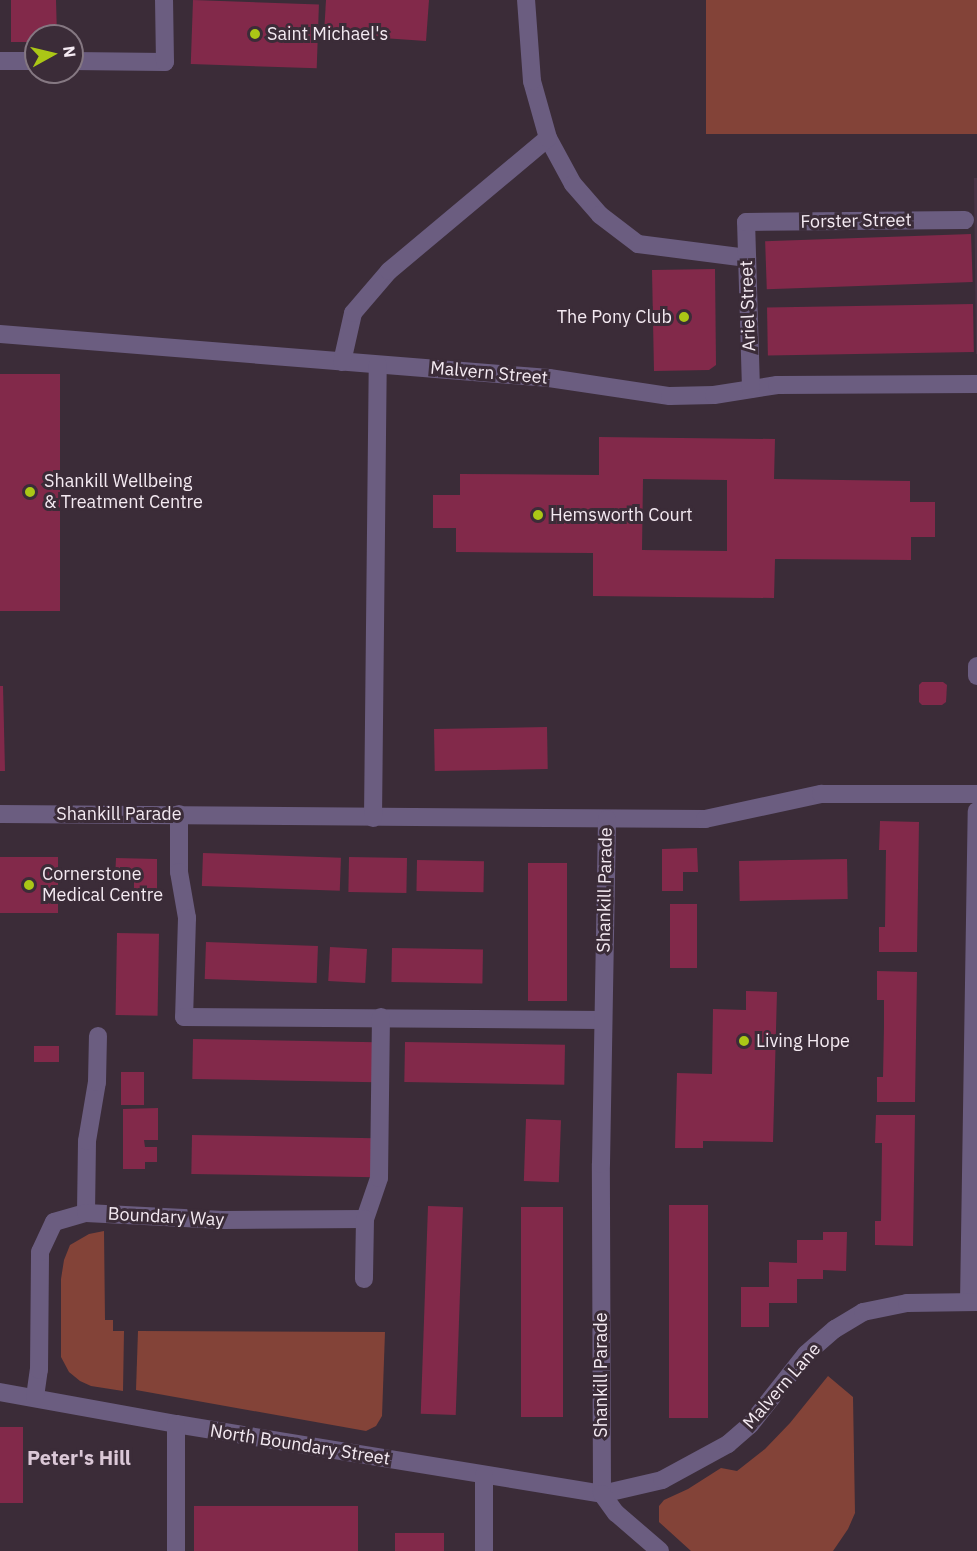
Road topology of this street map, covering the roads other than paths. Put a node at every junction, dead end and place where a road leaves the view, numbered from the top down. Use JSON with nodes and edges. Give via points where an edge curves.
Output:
{"nodes":[{"id":1,"x":164,"y":0,"type":"edge"},
{"id":2,"x":526,"y":0,"type":"edge"},
{"id":3,"x":0,"y":61,"type":"edge"},
{"id":4,"x":24,"y":61,"type":"edge"},
{"id":5,"x":84,"y":61,"type":"edge"},
{"id":6,"x":548,"y":138,"type":"junction"},
{"id":7,"x":965,"y":220,"type":"dead end"},
{"id":8,"x":746,"y":222,"type":"joint"},
{"id":9,"x":747,"y":258,"type":"junction"},
{"id":10,"x":0,"y":334,"type":"edge"},
{"id":11,"x":342,"y":362,"type":"junction"},
{"id":12,"x":378,"y":365,"type":"junction"},
{"id":13,"x":977,"y":384,"type":"edge"},
{"id":14,"x":751,"y":389,"type":"junction"},
{"id":15,"x":977,"y":666,"type":"edge"},
{"id":16,"x":977,"y":676,"type":"edge"},
{"id":17,"x":977,"y":794,"type":"edge"},
{"id":18,"x":977,"y":811,"type":"edge"},
{"id":19,"x":0,"y":814,"type":"edge"},
{"id":20,"x":179,"y":814,"type":"junction"},
{"id":21,"x":373,"y":818,"type":"junction"},
{"id":22,"x":607,"y":819,"type":"junction"},
{"id":23,"x":976,"y":938,"type":"edge"},
{"id":24,"x":381,"y":1017,"type":"junction"},
{"id":25,"x":603,"y":1020,"type":"junction"},
{"id":26,"x":98,"y":1036,"type":"dead end"},
{"id":27,"x":86,"y":1213,"type":"junction"},
{"id":28,"x":365,"y":1219,"type":"junction"},
{"id":29,"x":364,"y":1280,"type":"dead end"},
{"id":30,"x":973,"y":1302,"type":"edge"},
{"id":31,"x":0,"y":1392,"type":"edge"},
{"id":32,"x":35,"y":1398,"type":"junction"},
{"id":33,"x":176,"y":1424,"type":"junction"},
{"id":34,"x":484,"y":1475,"type":"junction"},
{"id":35,"x":602,"y":1494,"type":"junction"},
{"id":36,"x":176,"y":1551,"type":"edge"},
{"id":37,"x":484,"y":1551,"type":"edge"},
{"id":38,"x":660,"y":1551,"type":"edge"}],
"edges":[{"from":1,"to":5,"type":"street","via":[[165,62]]},
{"from":2,"to":6,"type":"street","via":[[524,80]]},
{"from":3,"to":4,"type":"street"},
{"from":6,"to":9,"type":"street","via":[[573,184],[600,215],[638,244]]},
{"from":6,"to":11,"type":"street","via":[[442,231],[389,271],[353,313]]},
{"from":7,"to":8,"type":"street","name":"Forster Street"},
{"from":8,"to":9,"type":"street","name":"Ariel Street"},
{"from":9,"to":14,"type":"street","name":"Ariel Street"},
{"from":10,"to":11,"type":"street","name":"Malvern Street"},
{"from":11,"to":12,"type":"street","name":"Malvern Street"},
{"from":12,"to":14,"type":"street","name":"Malvern Street","via":[[549,378],[670,396]]},
{"from":12,"to":21,"type":"street"},
{"from":13,"to":14,"type":"street","name":"Malvern Street","via":[[777,385]]},
{"from":15,"to":16,"type":"street"},
{"from":17,"to":22,"type":"street","via":[[820,794],[705,819]]},
{"from":18,"to":23,"type":"street"},
{"from":19,"to":20,"type":"street","name":"Shankill Parade"},
{"from":20,"to":21,"type":"street","name":"Shankill Parade"},
{"from":20,"to":24,"type":"street","via":[[179,872],[187,918],[184,1017]]},
{"from":21,"to":22,"type":"street","name":"Shankill Parade"},
{"from":22,"to":25,"type":"street","name":"Shankill Parade"},
{"from":23,"to":30,"type":"street"},
{"from":24,"to":25,"type":"street"},
{"from":24,"to":28,"type":"street","via":[[379,1178]]},
{"from":25,"to":35,"type":"street","name":"Shankill Parade"},
{"from":26,"to":27,"type":"street","name":"Boundary Way","via":[[97,1082],[87,1141]]},
{"from":27,"to":28,"type":"street","name":"Boundary Way","via":[[223,1220]]},
{"from":27,"to":32,"type":"street","via":[[54,1222],[40,1252],[39,1370]]},
{"from":28,"to":29,"type":"street"},
{"from":30,"to":35,"type":"street","name":"Malvern Lane","via":[[907,1303],[863,1312],[806,1354],[750,1425],[728,1444],[662,1480]]},
{"from":31,"to":32,"type":"street","name":"North Boundary Street"},
{"from":32,"to":33,"type":"street","name":"North Boundary Street"},
{"from":33,"to":34,"type":"street","name":"North Boundary Street"},
{"from":33,"to":36,"type":"street"},
{"from":34,"to":35,"type":"street","name":"North Boundary Street"},
{"from":34,"to":37,"type":"street"},
{"from":35,"to":38,"type":"street","via":[[616,1513]]}]}
